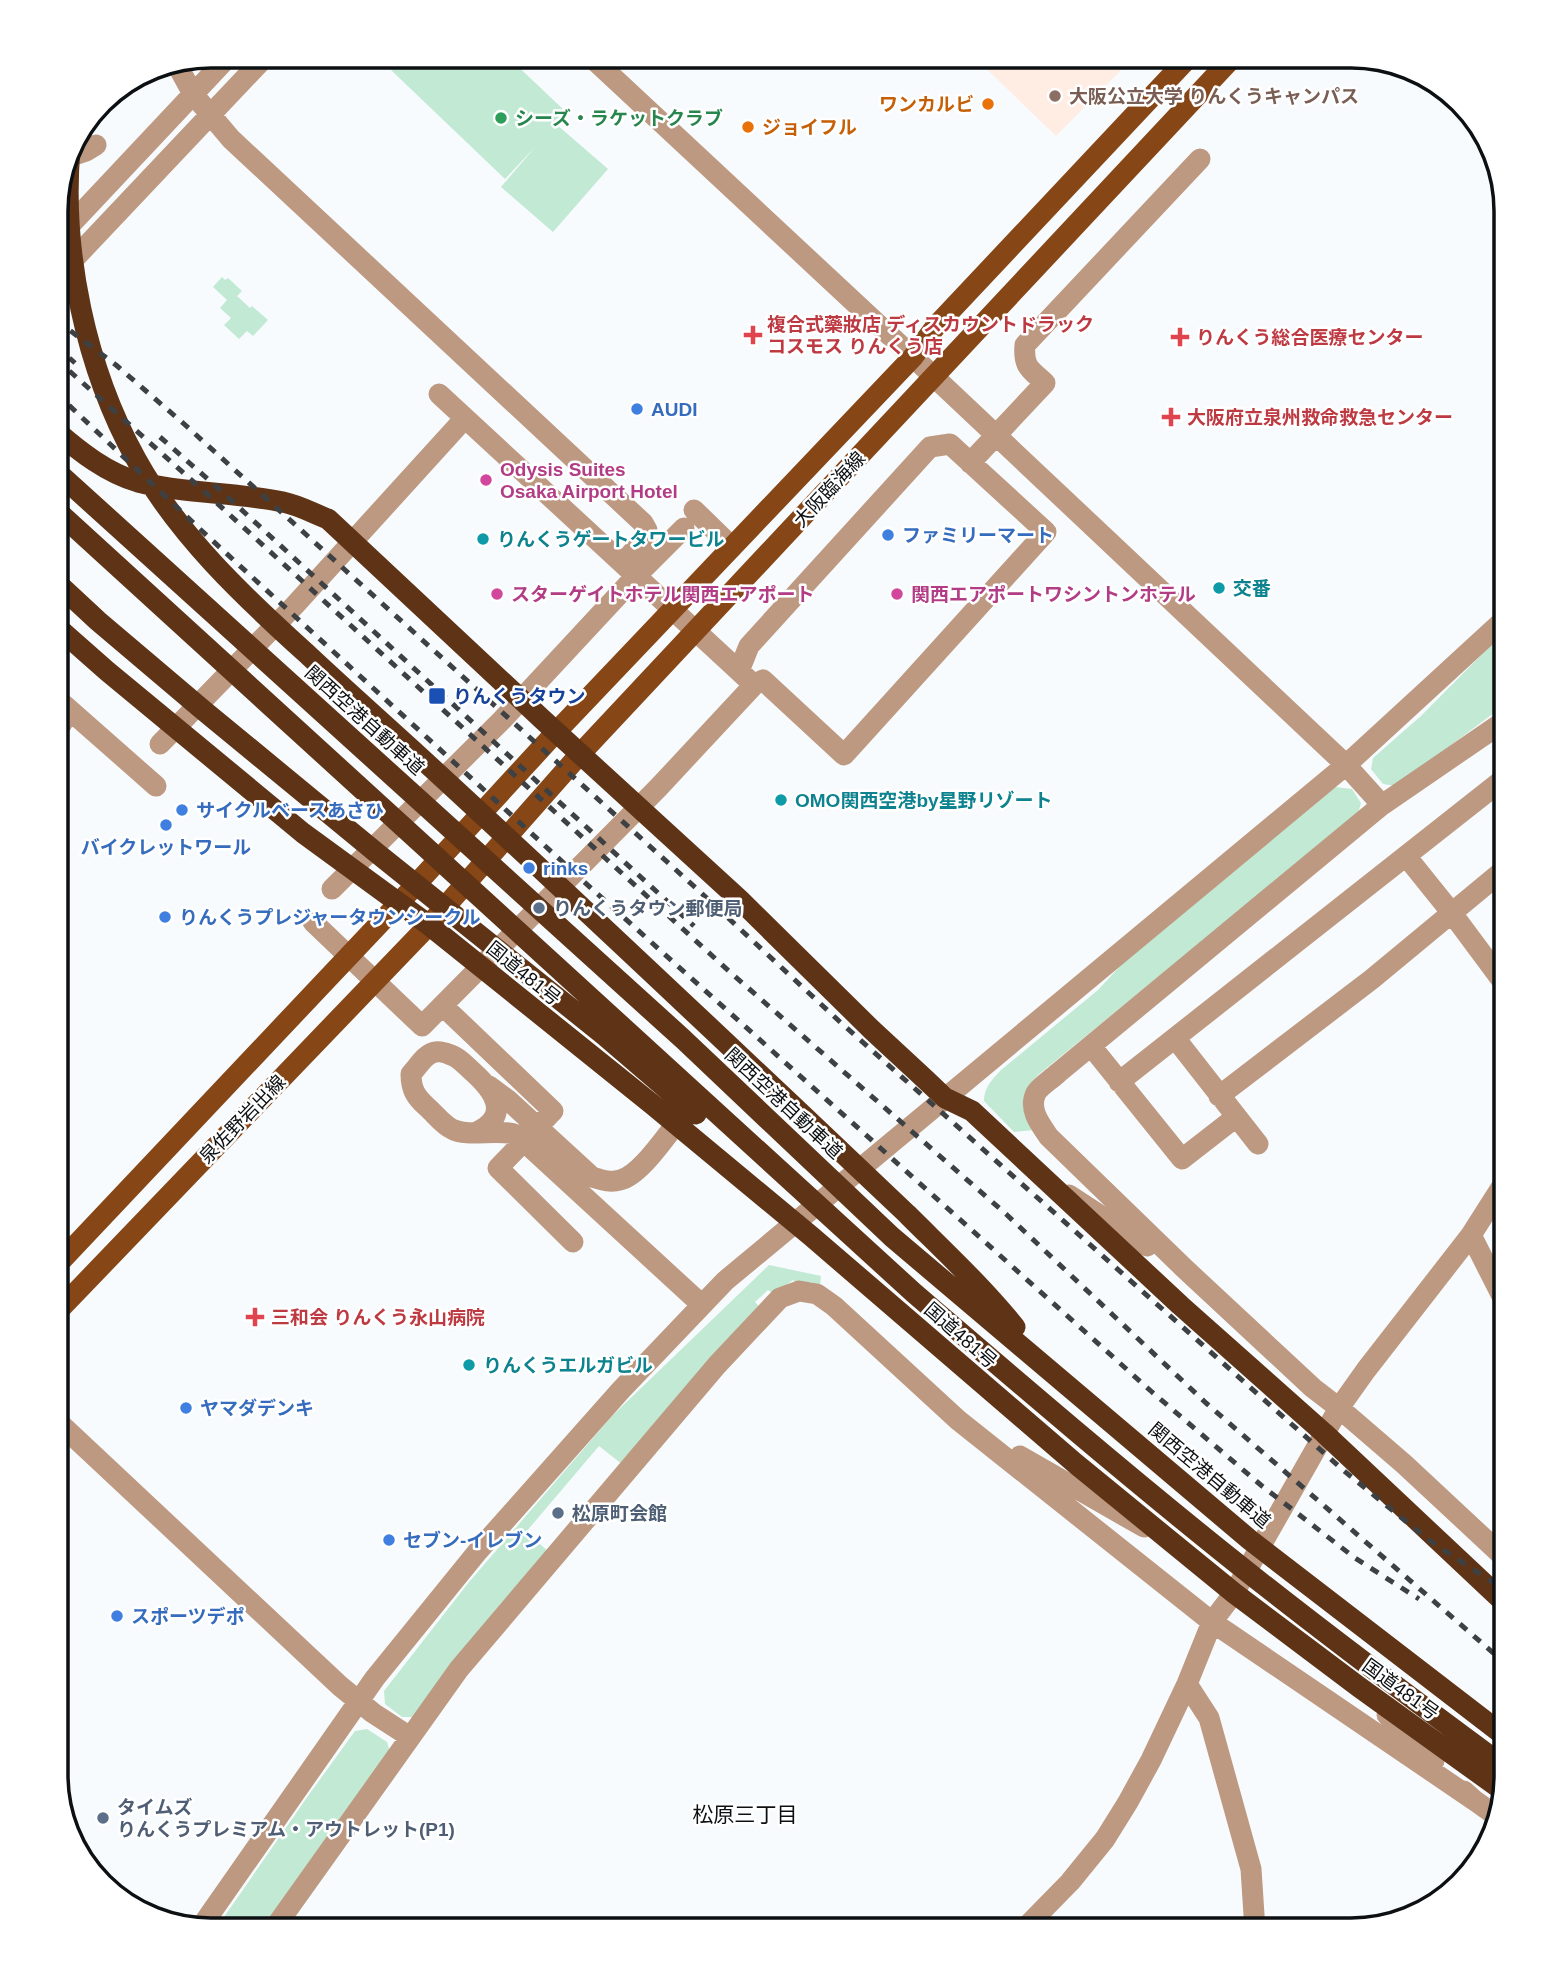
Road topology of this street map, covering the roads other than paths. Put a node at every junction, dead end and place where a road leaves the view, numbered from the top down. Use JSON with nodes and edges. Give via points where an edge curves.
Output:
{"nodes":[{"id":1,"x":217,"y":69,"type":"edge"},
{"id":2,"x":253,"y":69,"type":"edge"},
{"id":3,"x":604,"y":69,"type":"edge"},
{"id":4,"x":1178,"y":69,"type":"edge"},
{"id":5,"x":1222,"y":69,"type":"edge"},
{"id":6,"x":181,"y":72,"type":"edge"},
{"id":7,"x":193,"y":94,"type":"junction"},
{"id":8,"x":209,"y":115,"type":"junction"},
{"id":9,"x":96,"y":145,"type":"dead end"},
{"id":10,"x":80,"y":153,"type":"edge"},
{"id":11,"x":1200,"y":159,"type":"dead end"},
{"id":12,"x":69,"y":190,"type":"edge"},
{"id":13,"x":69,"y":226,"type":"edge"},
{"id":14,"x":69,"y":264,"type":"edge"},
{"id":15,"x":913,"y":357,"type":"junction"},
{"id":16,"x":933,"y":377,"type":"junction"},
{"id":17,"x":439,"y":394,"type":"dead end"},
{"id":18,"x":464,"y":418,"type":"junction"},
{"id":19,"x":69,"y":442,"type":"edge"},
{"id":20,"x":970,"y":463,"type":"junction"},
{"id":21,"x":69,"y":483,"type":"edge"},
{"id":22,"x":69,"y":522,"type":"edge"},
{"id":23,"x":732,"y":547,"type":"junction"},
{"id":24,"x":631,"y":554,"type":"dead end"},
{"id":25,"x":636,"y":576,"type":"junction"},
{"id":26,"x":69,"y":594,"type":"edge"},
{"id":27,"x":1494,"y":629,"type":"edge"},
{"id":28,"x":69,"y":637,"type":"edge"},
{"id":29,"x":746,"y":678,"type":"junction"},
{"id":30,"x":69,"y":710,"type":"edge"},
{"id":31,"x":1494,"y":728,"type":"edge"},
{"id":32,"x":557,"y":731,"type":"junction"},
{"id":33,"x":160,"y":744,"type":"dead end"},
{"id":34,"x":581,"y":753,"type":"junction"},
{"id":35,"x":1346,"y":765,"type":"junction"},
{"id":36,"x":156,"y":786,"type":"dead end"},
{"id":37,"x":1494,"y":786,"type":"edge"},
{"id":38,"x":1382,"y":805,"type":"junction"},
{"id":39,"x":1406,"y":856,"type":"junction"},
{"id":40,"x":1494,"y":878,"type":"edge"},
{"id":41,"x":332,"y":889,"type":"dead end"},
{"id":42,"x":398,"y":904,"type":"junction"},
{"id":43,"x":1451,"y":912,"type":"junction"},
{"id":44,"x":313,"y":922,"type":"dead end"},
{"id":45,"x":429,"y":925,"type":"junction"},
{"id":46,"x":1494,"y":965,"type":"edge"},
{"id":47,"x":443,"y":1006,"type":"junction"},
{"id":48,"x":1175,"y":1038,"type":"junction"},
{"id":49,"x":1091,"y":1046,"type":"junction"},
{"id":50,"x":1119,"y":1082,"type":"junction"},
{"id":51,"x":487,"y":1085,"type":"junction"},
{"id":52,"x":1219,"y":1096,"type":"junction"},
{"id":53,"x":946,"y":1097,"type":"junction"},
{"id":54,"x":1236,"y":1117,"type":"junction"},
{"id":55,"x":676,"y":1124,"type":"junction"},
{"id":56,"x":477,"y":1132,"type":"junction"},
{"id":57,"x":1258,"y":1144,"type":"dead end"},
{"id":58,"x":1052,"y":1185,"type":"junction"},
{"id":59,"x":1494,"y":1199,"type":"edge"},
{"id":60,"x":794,"y":1223,"type":"junction"},
{"id":61,"x":1471,"y":1235,"type":"junction"},
{"id":62,"x":573,"y":1242,"type":"dead end"},
{"id":63,"x":68,"y":1253,"type":"edge"},
{"id":64,"x":1184,"y":1268,"type":"junction"},
{"id":65,"x":1494,"y":1280,"type":"edge"},
{"id":66,"x":914,"y":1293,"type":"junction"},
{"id":67,"x":68,"y":1300,"type":"edge"},
{"id":68,"x":702,"y":1306,"type":"junction"},
{"id":69,"x":1047,"y":1366,"type":"junction"},
{"id":70,"x":1339,"y":1408,"type":"junction"},
{"id":71,"x":958,"y":1420,"type":"junction"},
{"id":72,"x":68,"y":1431,"type":"edge"},
{"id":73,"x":1324,"y":1433,"type":"junction"},
{"id":74,"x":1175,"y":1545,"type":"junction"},
{"id":75,"x":1494,"y":1548,"type":"edge"},
{"id":76,"x":1234,"y":1593,"type":"junction"},
{"id":77,"x":1494,"y":1593,"type":"edge"},
{"id":78,"x":1213,"y":1622,"type":"junction"},
{"id":79,"x":1187,"y":1684,"type":"junction"},
{"id":80,"x":1359,"y":1687,"type":"junction"},
{"id":81,"x":358,"y":1700,"type":"junction"},
{"id":82,"x":1494,"y":1728,"type":"edge"},
{"id":83,"x":410,"y":1737,"type":"junction"},
{"id":84,"x":1494,"y":1759,"type":"edge"},
{"id":85,"x":1493,"y":1784,"type":"edge"},
{"id":86,"x":1474,"y":1800,"type":"junction"},
{"id":87,"x":1489,"y":1811,"type":"edge"},
{"id":88,"x":207,"y":1918,"type":"edge"},
{"id":89,"x":282,"y":1918,"type":"edge"},
{"id":90,"x":1040,"y":1918,"type":"edge"},
{"id":91,"x":1254,"y":1918,"type":"edge"}],
"edges":[{"from":1,"to":7,"type":"street"},
{"from":2,"to":8,"type":"street"},
{"from":3,"to":15,"type":"street"},
{"from":4,"to":15,"type":"main road","name":"大阪臨海線","via":[[936,326]]},
{"from":5,"to":16,"type":"main road","name":"大阪臨海線"},
{"from":6,"to":7,"type":"street"},
{"from":7,"to":8,"type":"street"},
{"from":7,"to":13,"type":"street"},
{"from":8,"to":14,"type":"street"},
{"from":8,"to":24,"type":"street","via":[[643,523],[645,537]]},
{"from":9,"to":10,"type":"street"},
{"from":11,"to":20,"type":"street","via":[[1026,345],[1027,366],[1045,383]]},
{"from":12,"to":69,"type":"highway","via":[[74,271],[98,372],[136,460],[163,503],[235,587],[644,964],[950,1256],[992,1298]]},
{"from":15,"to":16,"type":"street"},
{"from":15,"to":23,"type":"main road","name":"大阪臨海線"},
{"from":16,"to":34,"type":"main road","name":"大阪臨海線"},
{"from":16,"to":35,"type":"street"},
{"from":17,"to":18,"type":"street"},
{"from":18,"to":25,"type":"street"},
{"from":18,"to":33,"type":"street","via":[[295,605]]},
{"from":19,"to":32,"type":"highway","via":[[107,469],[137,481],[286,502],[328,519]]},
{"from":20,"to":29,"type":"street","via":[[950,444],[930,447],[749,646]]},
{"from":20,"to":29,"type":"street","via":[[1046,532],[844,755],[763,680]]},
{"from":21,"to":69,"type":"highway","name":"関西空港自動車道","via":[[683,1039],[892,1237]]},
{"from":22,"to":66,"type":"highway"},
{"from":23,"to":25,"type":"street","via":[[689,519]]},
{"from":23,"to":32,"type":"main road","name":"大阪臨海線"},
{"from":25,"to":29,"type":"street"},
{"from":25,"to":41,"type":"street","via":[[502,720]]},
{"from":26,"to":66,"type":"highway","via":[[224,727],[604,1035],[820,1223]]},
{"from":27,"to":35,"type":"street"},
{"from":28,"to":42,"type":"highway","name":"国道481号","via":[[303,833]]},
{"from":29,"to":47,"type":"street","via":[[658,788]]},
{"from":30,"to":36,"type":"street"},
{"from":31,"to":38,"type":"street"},
{"from":32,"to":34,"type":"highway"},
{"from":32,"to":42,"type":"main road","name":"大阪臨海線"},
{"from":34,"to":45,"type":"main road","name":"大阪臨海線"},
{"from":34,"to":53,"type":"highway"},
{"from":35,"to":38,"type":"street"},
{"from":35,"to":53,"type":"street"},
{"from":37,"to":39,"type":"street"},
{"from":38,"to":49,"type":"street"},
{"from":39,"to":43,"type":"street"},
{"from":39,"to":48,"type":"street"},
{"from":40,"to":43,"type":"street"},
{"from":42,"to":45,"type":"highway","name":"国道481号"},
{"from":42,"to":63,"type":"main road","name":"泉佐野岩出線"},
{"from":43,"to":46,"type":"street"},
{"from":43,"to":52,"type":"street"},
{"from":44,"to":47,"type":"street","via":[[422,1026]]},
{"from":45,"to":55,"type":"highway","name":"国道481号"},
{"from":45,"to":67,"type":"main road","name":"泉佐野岩出線"},
{"from":47,"to":62,"type":"street","via":[[553,1111],[498,1168]]},
{"from":48,"to":50,"type":"street"},
{"from":48,"to":52,"type":"street"},
{"from":49,"to":50,"type":"street"},
{"from":49,"to":64,"type":"street","via":[[1036,1093],[1033,1110],[1037,1121]]},
{"from":50,"to":54,"type":"street","via":[[1182,1159]]},
{"from":51,"to":55,"type":"street","via":[[592,1177],[607,1182],[634,1174]]},
{"from":51,"to":56,"type":"street","via":[[496,1099],[496,1110],[491,1122]]},
{"from":51,"to":56,"type":"street","via":[[443,1051],[429,1054],[411,1074],[417,1097],[452,1129]]},
{"from":52,"to":54,"type":"street"},
{"from":53,"to":58,"type":"highway","via":[[972,1111]]},
{"from":53,"to":60,"type":"street"},
{"from":54,"to":57,"type":"street"},
{"from":55,"to":60,"type":"highway","name":"国道481号"},
{"from":56,"to":68,"type":"street","via":[[517,1135]]},
{"from":58,"to":64,"type":"street"},
{"from":58,"to":73,"type":"highway"},
{"from":59,"to":61,"type":"street"},
{"from":60,"to":68,"type":"street"},
{"from":60,"to":74,"type":"highway","name":"国道481号"},
{"from":61,"to":65,"type":"street"},
{"from":61,"to":70,"type":"street"},
{"from":64,"to":70,"type":"street"},
{"from":66,"to":84,"type":"highway","via":[[1236,1563]]},
{"from":68,"to":81,"type":"street","via":[[478,1551]]},
{"from":69,"to":82,"type":"highway","name":"関西空港自動車道","via":[[1250,1540]]},
{"from":70,"to":73,"type":"street"},
{"from":70,"to":75,"type":"street"},
{"from":71,"to":74,"type":"street"},
{"from":71,"to":78,"type":"street"},
{"from":71,"to":83,"type":"street","via":[[817,1294],[799,1291],[780,1298],[717,1365],[459,1669]]},
{"from":72,"to":81,"type":"street"},
{"from":73,"to":76,"type":"street"},
{"from":73,"to":77,"type":"highway"},
{"from":74,"to":76,"type":"highway","name":"国道481号"},
{"from":76,"to":78,"type":"street"},
{"from":76,"to":80,"type":"highway","name":"国道481号"},
{"from":78,"to":79,"type":"street"},
{"from":78,"to":86,"type":"street"},
{"from":79,"to":90,"type":"street","via":[[1111,1829]]},
{"from":79,"to":91,"type":"street","via":[[1209,1718],[1251,1869]]},
{"from":80,"to":85,"type":"highway","name":"国道481号"},
{"from":80,"to":86,"type":"street"},
{"from":81,"to":83,"type":"street"},
{"from":81,"to":88,"type":"street"},
{"from":83,"to":89,"type":"street"},
{"from":86,"to":87,"type":"street"}]}
